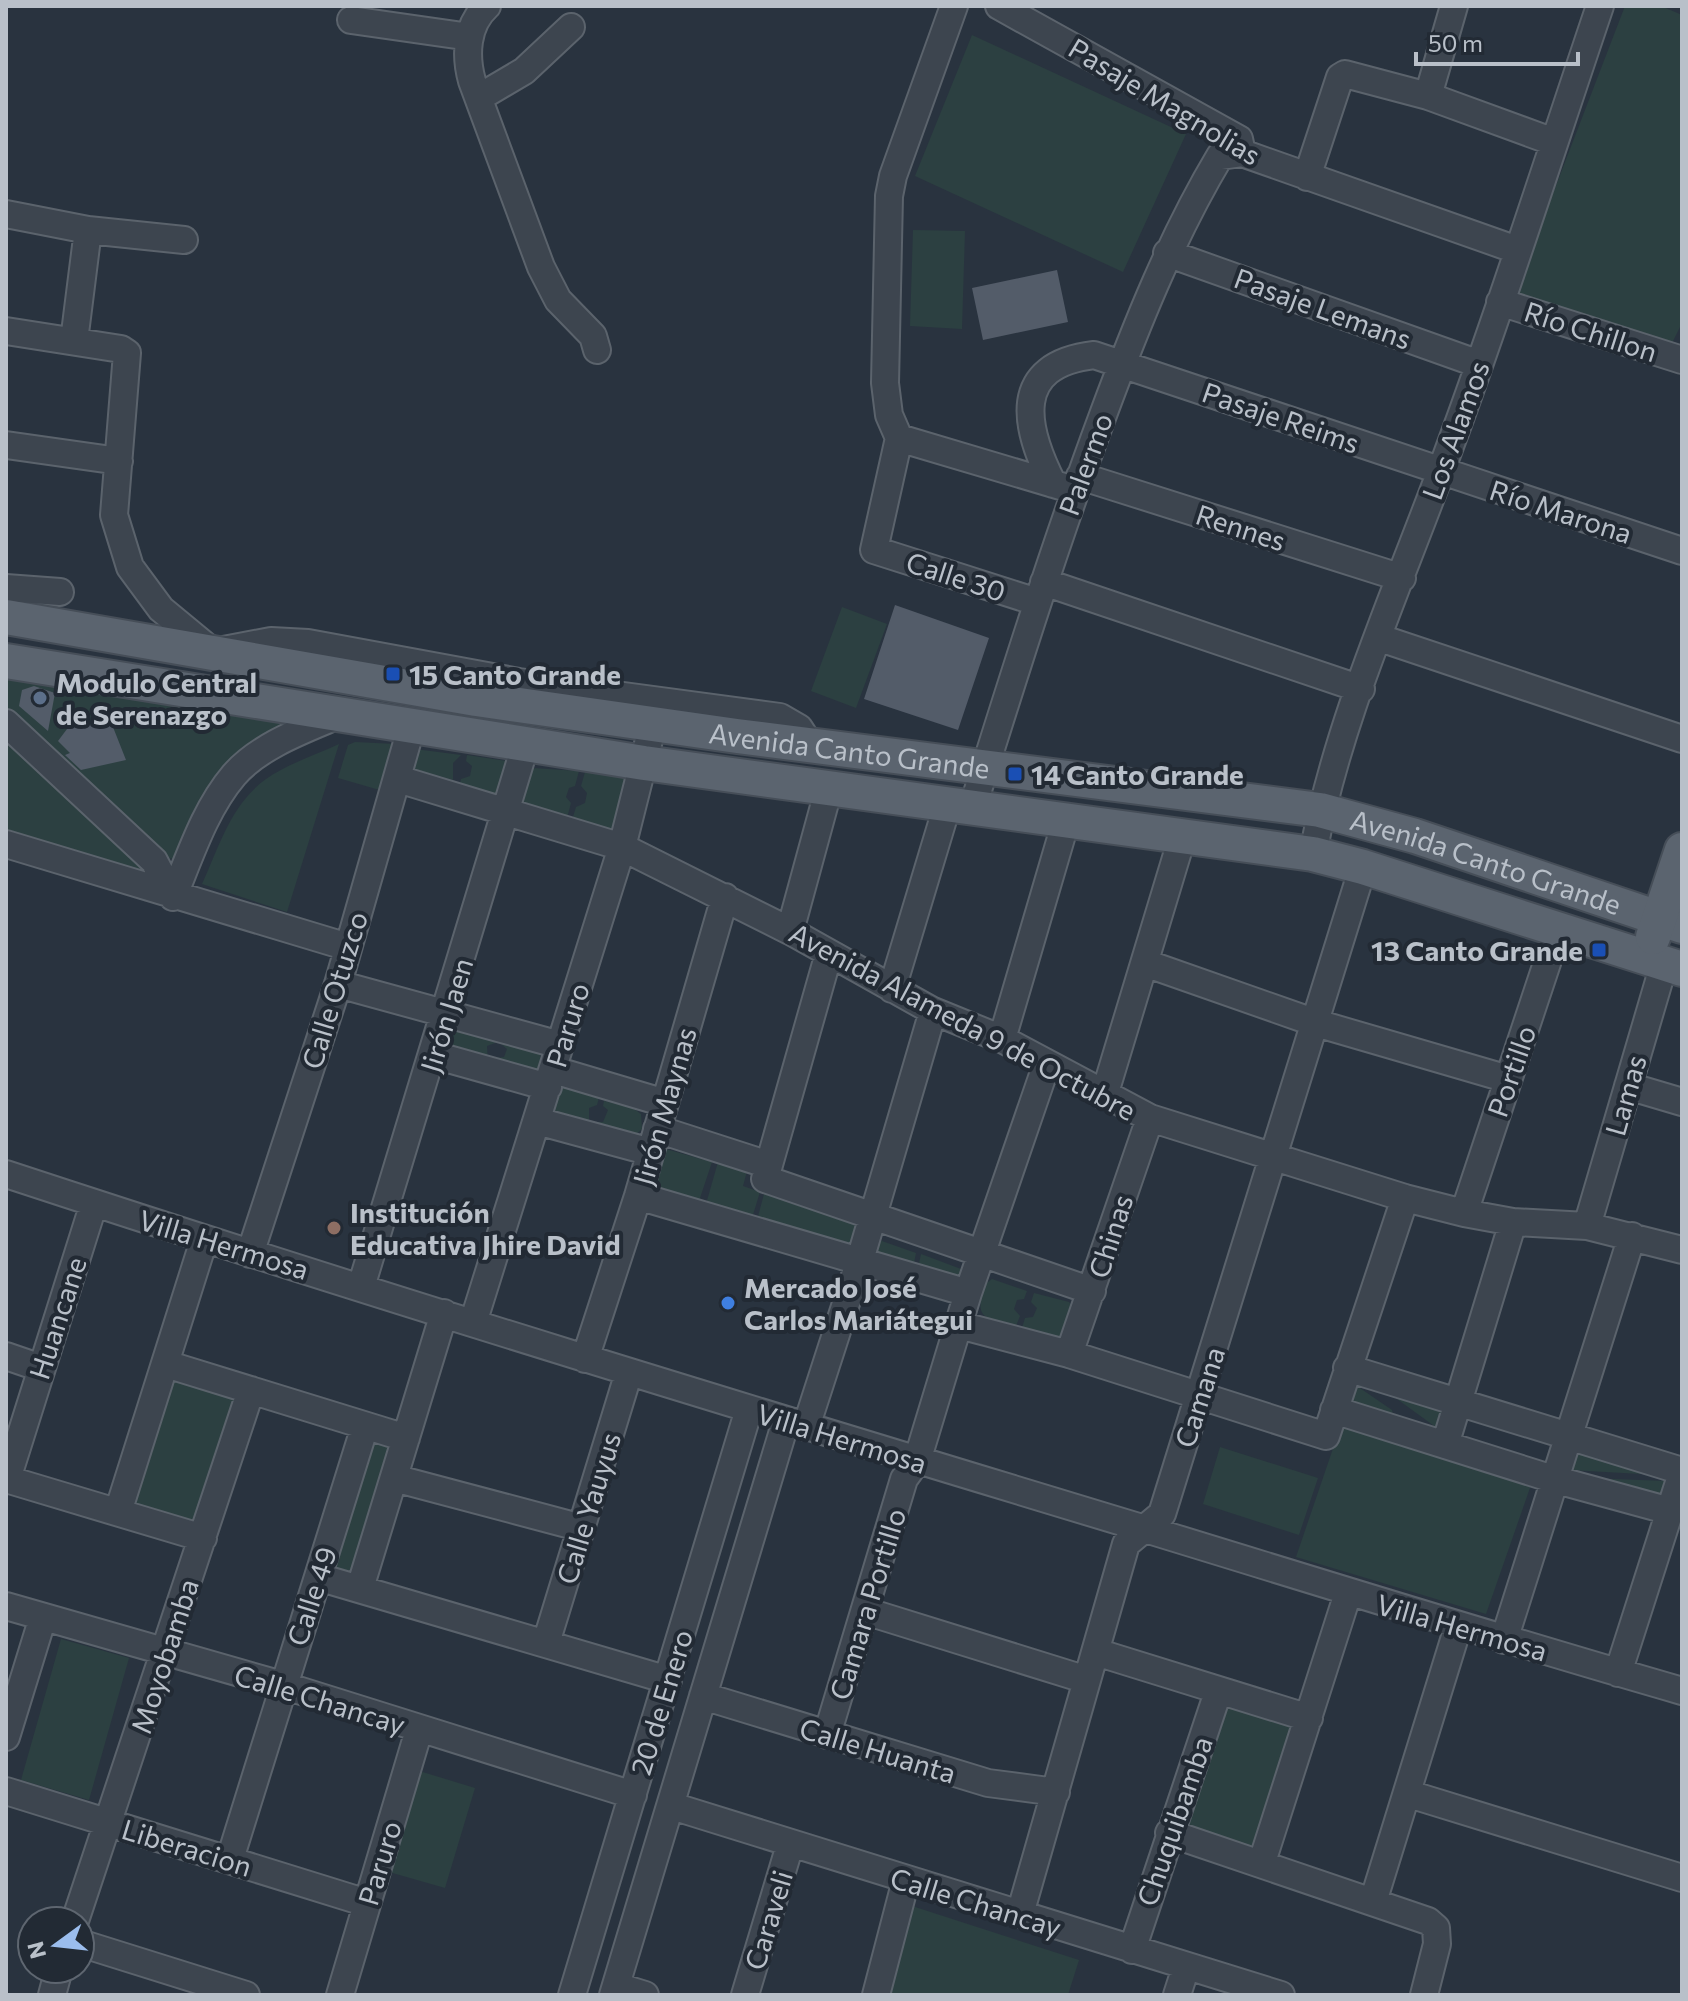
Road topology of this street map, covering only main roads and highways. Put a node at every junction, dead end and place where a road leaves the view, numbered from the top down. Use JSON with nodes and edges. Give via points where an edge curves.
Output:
{"nodes":[{"id":1,"x":6,"y":617,"type":"edge"},
{"id":2,"x":6,"y":661,"type":"edge"},
{"id":3,"x":1682,"y":850,"type":"edge"},
{"id":4,"x":1671,"y":922,"type":"edge"},
{"id":5,"x":1664,"y":964,"type":"edge"}],
"edges":[{"from":1,"to":4,"type":"main road","name":"Avenida Canto Grande","via":[[653,724],[1320,810],[1415,836]]},
{"from":2,"to":5,"type":"main road","name":"Avenida Canto Grande","via":[[644,763],[1313,854]]},
{"from":3,"to":4,"type":"main road"},
{"from":4,"to":5,"type":"main road"}]}
